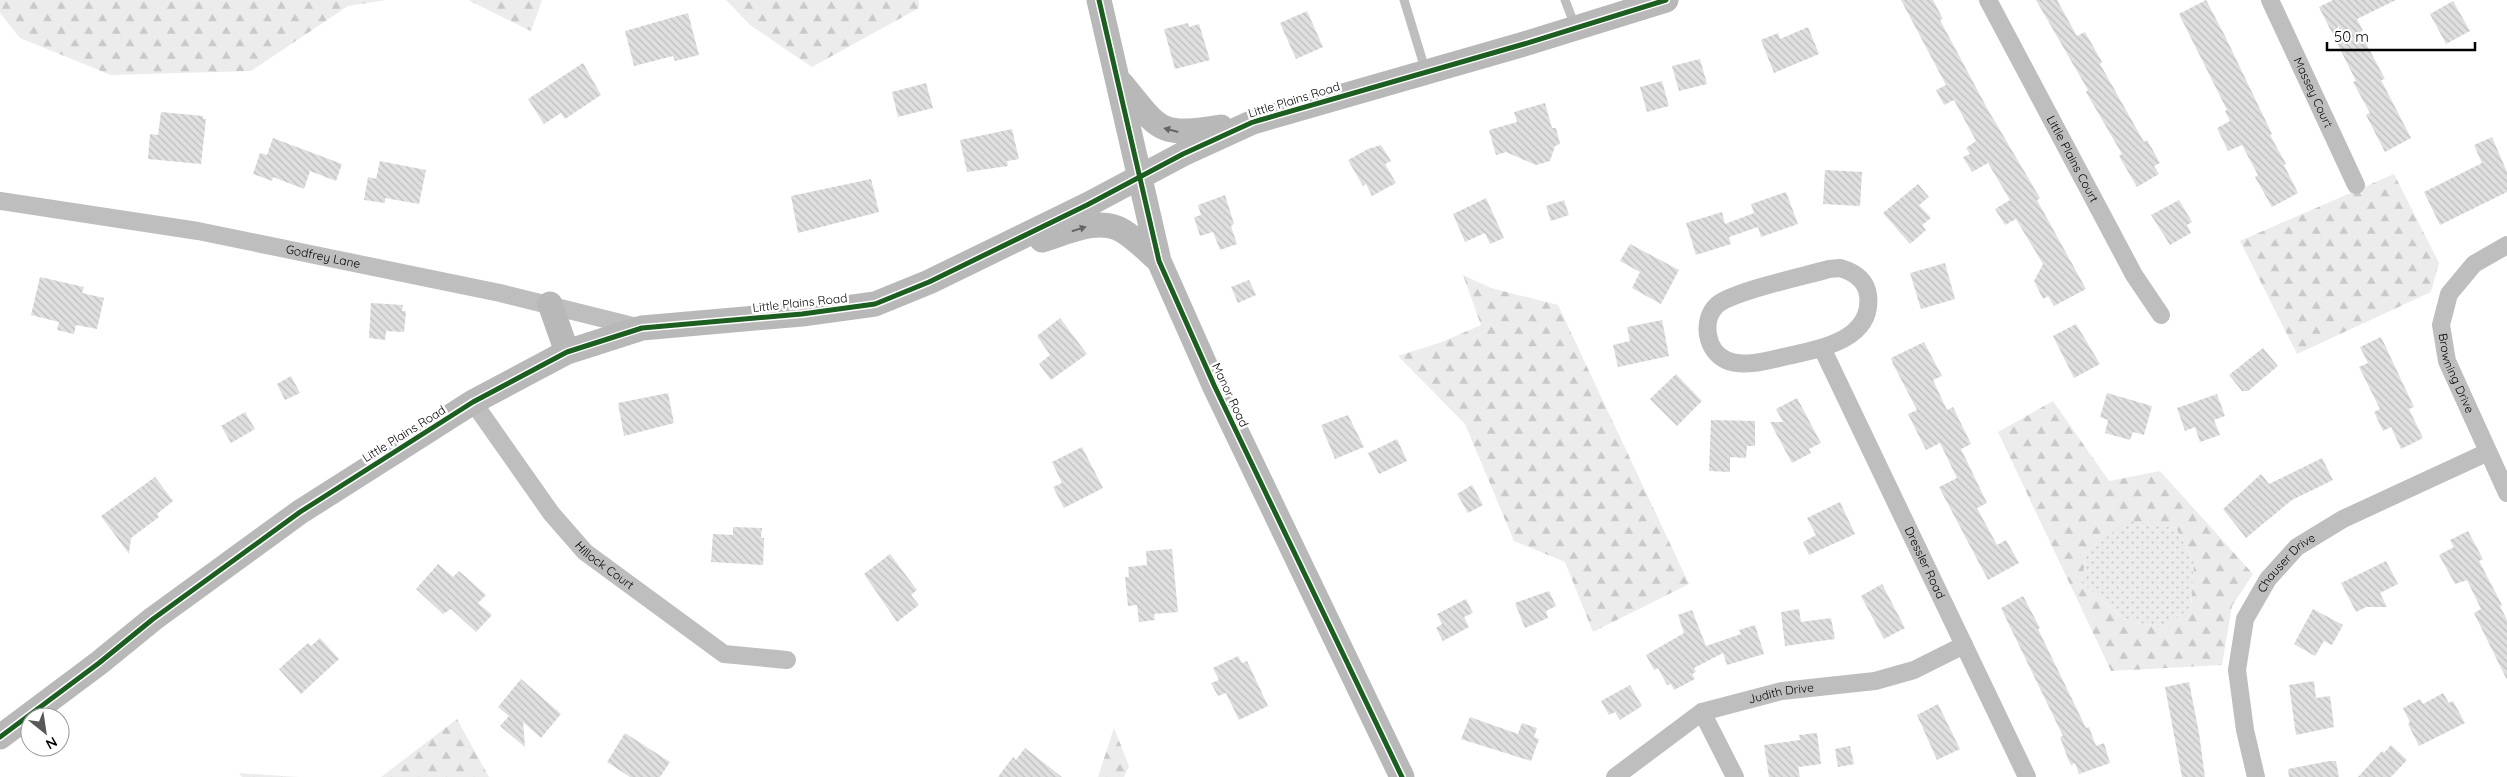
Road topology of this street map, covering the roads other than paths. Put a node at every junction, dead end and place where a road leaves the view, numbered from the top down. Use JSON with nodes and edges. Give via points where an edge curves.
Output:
{"nodes":[{"id":1,"x":1099,"y":0,"type":"edge"},
{"id":2,"x":1404,"y":0,"type":"edge"},
{"id":3,"x":1565,"y":0,"type":"edge"},
{"id":4,"x":1666,"y":0,"type":"edge"},
{"id":5,"x":1988,"y":0,"type":"edge"},
{"id":6,"x":2270,"y":0,"type":"edge"},
{"id":7,"x":1641,"y":4,"type":"edge"},
{"id":8,"x":1576,"y":28,"type":"junction"},
{"id":9,"x":1426,"y":72,"type":"junction"},
{"id":10,"x":1116,"y":76,"type":"junction"},
{"id":11,"x":1253,"y":122,"type":"junction"},
{"id":12,"x":1139,"y":178,"type":"junction"},
{"id":13,"x":2356,"y":185,"type":"dead end"},
{"id":14,"x":0,"y":201,"type":"edge"},
{"id":15,"x":2507,"y":246,"type":"edge"},
{"id":16,"x":981,"y":256,"type":"junction"},
{"id":17,"x":1159,"y":261,"type":"junction"},
{"id":18,"x":550,"y":304,"type":"junction"},
{"id":19,"x":2161,"y":315,"type":"dead end"},
{"id":20,"x":642,"y":328,"type":"junction"},
{"id":21,"x":1822,"y":348,"type":"junction"},
{"id":22,"x":567,"y":352,"type":"junction"},
{"id":23,"x":473,"y":402,"type":"junction"},
{"id":24,"x":2488,"y":452,"type":"junction"},
{"id":25,"x":2507,"y":493,"type":"edge"},
{"id":26,"x":1964,"y":645,"type":"junction"},
{"id":27,"x":787,"y":660,"type":"dead end"},
{"id":28,"x":1702,"y":712,"type":"junction"},
{"id":29,"x":0,"y":737,"type":"edge"},
{"id":30,"x":1402,"y":777,"type":"edge"},
{"id":31,"x":1615,"y":777,"type":"edge"},
{"id":32,"x":1735,"y":777,"type":"edge"},
{"id":33,"x":2026,"y":777,"type":"edge"},
{"id":34,"x":2256,"y":777,"type":"edge"}],
"edges":[{"from":1,"to":10,"type":"street","name":"Manor Road"},
{"from":2,"to":9,"type":"lane"},
{"from":3,"to":8,"type":"lane"},
{"from":4,"to":7,"type":"street","name":"Little Plains Road"},
{"from":5,"to":19,"type":"street","name":"Little Plains Court","via":[[2134,276]]},
{"from":6,"to":13,"type":"street","name":"Massey Court"},
{"from":7,"to":8,"type":"street","name":"Little Plains Road"},
{"from":8,"to":9,"type":"street","name":"Little Plains Road"},
{"from":9,"to":11,"type":"street","name":"Little Plains Road"},
{"from":11,"to":10,"type":"street","one_way":true,"via":[[1189,133],[1162,128],[1148,116]]},
{"from":10,"to":12,"type":"street","name":"Manor Road"},
{"from":11,"to":12,"type":"street","name":"Little Plains Road"},
{"from":12,"to":16,"type":"street","name":"Little Plains Road"},
{"from":12,"to":17,"type":"street","name":"Manor Road"},
{"from":14,"to":18,"type":"street","name":"Godfrey Lane","via":[[198,231]]},
{"from":15,"to":24,"type":"street","name":"Browning Drive","via":[[2474,264],[2449,294],[2441,325],[2447,361]]},
{"from":16,"to":17,"type":"street","one_way":true,"via":[[1089,226],[1109,225],[1123,231]]},
{"from":16,"to":20,"type":"street","name":"Little Plains Road","via":[[875,304]]},
{"from":17,"to":30,"type":"street","name":"Manor Road","via":[[1214,386]]},
{"from":18,"to":20,"type":"street","name":"Godfrey Lane"},
{"from":18,"to":22,"type":"street"},
{"from":20,"to":22,"type":"street","name":"Little Plains Road"},
{"from":21,"to":21,"type":"street","via":[[1763,362],[1725,360],[1709,341],[1710,315],[1717,305],[1733,296],[1829,269],[1851,271],[1862,280],[1867,290],[1869,303],[1865,318],[1845,339]]},
{"from":21,"to":26,"type":"street","name":"Dressler Road"},
{"from":22,"to":23,"type":"street","name":"Little Plains Road"},
{"from":23,"to":27,"type":"street","name":"Hillock Court","via":[[551,513],[584,552],[724,654]]},
{"from":23,"to":29,"type":"street","name":"Little Plains Road","via":[[300,512]]},
{"from":24,"to":25,"type":"street","name":"Browning Drive"},
{"from":24,"to":34,"type":"street","name":"Chauser Drive","via":[[2343,519],[2297,547],[2268,579],[2245,619],[2237,670],[2245,730]]},
{"from":26,"to":28,"type":"street","name":"Judith Drive","via":[[1914,670],[1875,680],[1782,691]]},
{"from":26,"to":33,"type":"street","name":"Dressler Road"},
{"from":28,"to":31,"type":"street","name":"Judith Drive"},
{"from":28,"to":32,"type":"street"}]}
